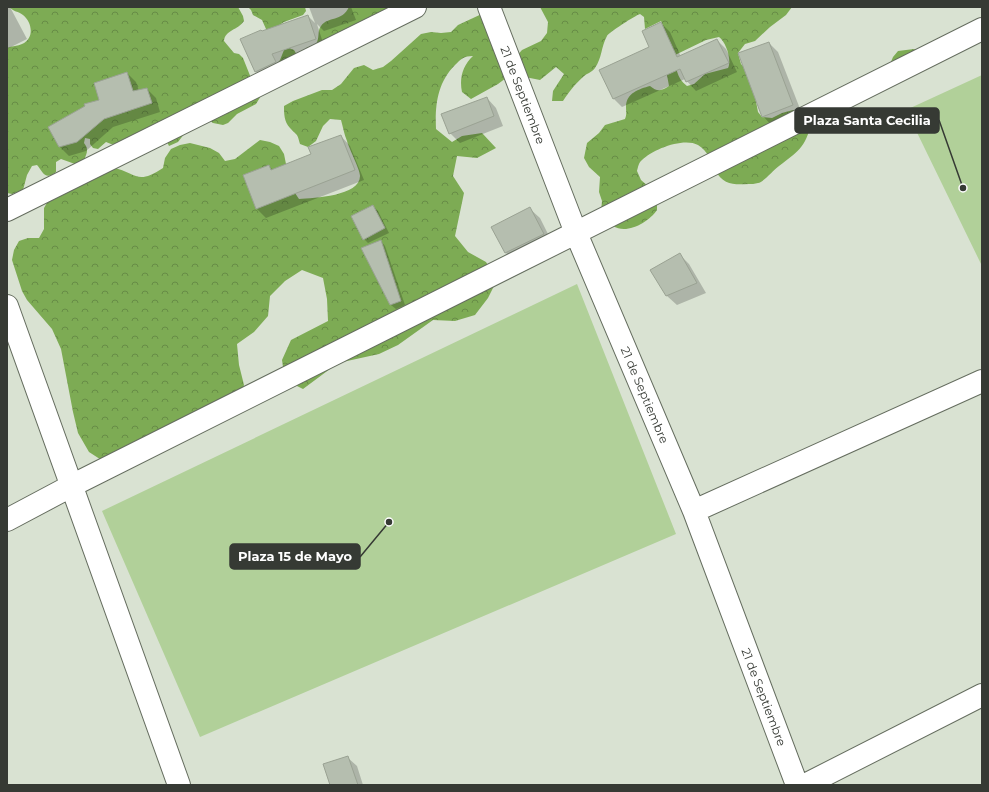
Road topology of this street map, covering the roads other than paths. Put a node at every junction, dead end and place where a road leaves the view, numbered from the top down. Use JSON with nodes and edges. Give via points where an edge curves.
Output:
{"nodes":[{"id":1,"x":415,"y":7,"type":"edge"},
{"id":2,"x":489,"y":7,"type":"edge"},
{"id":3,"x":982,"y":30,"type":"edge"},
{"id":4,"x":7,"y":210,"type":"edge"},
{"id":5,"x":576,"y":233,"type":"junction"},
{"id":6,"x":7,"y":306,"type":"edge"},
{"id":7,"x":982,"y":381,"type":"edge"},
{"id":8,"x":71,"y":486,"type":"junction"},
{"id":9,"x":694,"y":511,"type":"junction"},
{"id":10,"x":7,"y":520,"type":"edge"},
{"id":11,"x":982,"y":695,"type":"edge"},
{"id":12,"x":179,"y":785,"type":"edge"},
{"id":13,"x":798,"y":785,"type":"edge"},
{"id":14,"x":805,"y":785,"type":"edge"}],
"edges":[{"from":1,"to":4,"type":"street"},
{"from":2,"to":5,"type":"street","name":"21 de Septiembre"},
{"from":3,"to":5,"type":"street"},
{"from":5,"to":8,"type":"street"},
{"from":5,"to":9,"type":"street","name":"21 de Septiembre"},
{"from":6,"to":8,"type":"street"},
{"from":7,"to":9,"type":"street"},
{"from":8,"to":10,"type":"street"},
{"from":8,"to":12,"type":"street"},
{"from":9,"to":13,"type":"street","name":"21 de Septiembre"},
{"from":11,"to":14,"type":"street"}]}
